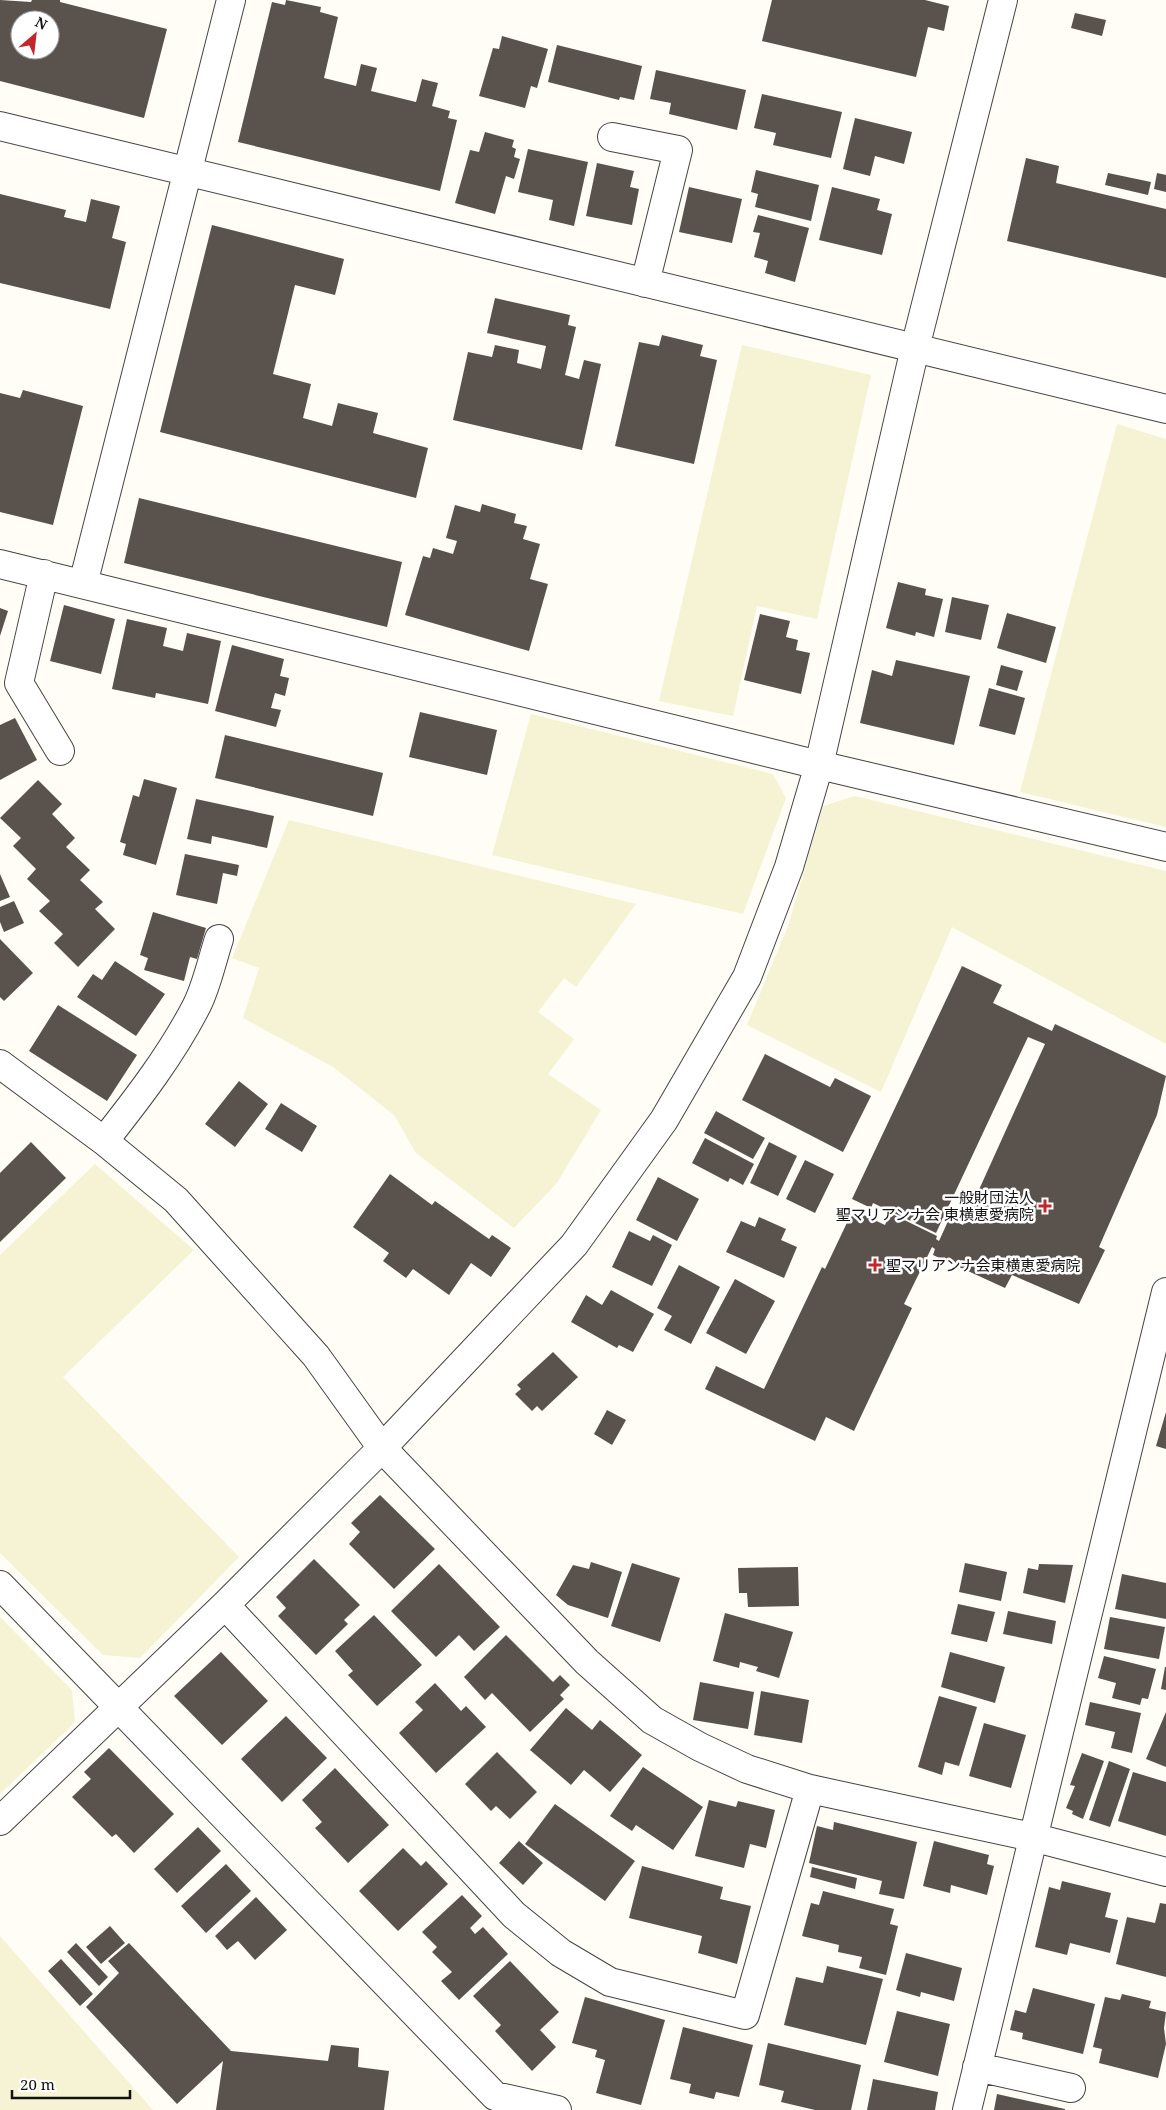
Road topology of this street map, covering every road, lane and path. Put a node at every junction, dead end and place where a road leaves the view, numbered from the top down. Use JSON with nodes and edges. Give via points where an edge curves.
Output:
{"nodes":[{"id":1,"x":231,"y":0,"type":"edge"},
{"id":2,"x":1003,"y":0,"type":"edge"},
{"id":3,"x":0,"y":126,"type":"edge"},
{"id":4,"x":612,"y":137,"type":"dead end"},
{"id":5,"x":188,"y":172,"type":"junction"},
{"id":6,"x":645,"y":283,"type":"junction"},
{"id":7,"x":915,"y":348,"type":"junction"},
{"id":8,"x":1166,"y":409,"type":"edge"},
{"id":9,"x":0,"y":564,"type":"edge"},
{"id":10,"x":44,"y":574,"type":"junction"},
{"id":11,"x":83,"y":584,"type":"junction"},
{"id":12,"x":60,"y":751,"type":"dead end"},
{"id":13,"x":819,"y":765,"type":"junction"},
{"id":14,"x":1166,"y":847,"type":"edge"},
{"id":15,"x":219,"y":939,"type":"dead end"},
{"id":16,"x":0,"y":1064,"type":"edge"},
{"id":17,"x":104,"y":1141,"type":"junction"},
{"id":18,"x":1166,"y":1292,"type":"edge"},
{"id":19,"x":382,"y":1448,"type":"junction"},
{"id":20,"x":0,"y":1585,"type":"edge"},
{"id":21,"x":225,"y":1605,"type":"junction"},
{"id":22,"x":118,"y":1707,"type":"junction"},
{"id":23,"x":810,"y":1789,"type":"junction"},
{"id":24,"x":0,"y":1821,"type":"edge"},
{"id":25,"x":1032,"y":1837,"type":"junction"},
{"id":26,"x":1166,"y":1872,"type":"edge"},
{"id":27,"x":977,"y":2067,"type":"junction"},
{"id":28,"x":1072,"y":2088,"type":"dead end"},
{"id":29,"x":494,"y":2103,"type":"edge"},
{"id":30,"x":557,"y":2110,"type":"edge"},
{"id":31,"x":967,"y":2110,"type":"edge"}],
"edges":[{"from":1,"to":5,"type":"street"},
{"from":2,"to":7,"type":"street"},
{"from":3,"to":5,"type":"street"},
{"from":4,"to":6,"type":"street","via":[[678,150]]},
{"from":5,"to":6,"type":"street"},
{"from":5,"to":11,"type":"street"},
{"from":6,"to":7,"type":"street"},
{"from":7,"to":8,"type":"street"},
{"from":7,"to":13,"type":"street"},
{"from":9,"to":10,"type":"street"},
{"from":10,"to":11,"type":"street"},
{"from":10,"to":12,"type":"street","via":[[19,683]]},
{"from":11,"to":13,"type":"street"},
{"from":13,"to":14,"type":"street"},
{"from":13,"to":19,"type":"street","via":[[789,867],[747,978],[664,1120],[574,1245]]},
{"from":15,"to":17,"type":"street","via":[[198,1003],[177,1040]]},
{"from":16,"to":17,"type":"street"},
{"from":17,"to":19,"type":"street","via":[[176,1200],[316,1356]]},
{"from":18,"to":25,"type":"street"},
{"from":19,"to":21,"type":"street"},
{"from":19,"to":23,"type":"street","via":[[587,1662],[652,1720],[700,1748],[748,1769]]},
{"from":20,"to":22,"type":"street"},
{"from":21,"to":22,"type":"street"},
{"from":21,"to":23,"type":"street","via":[[514,1915],[561,1953],[610,1982],[745,2015]]},
{"from":22,"to":24,"type":"street"},
{"from":22,"to":29,"type":"street"},
{"from":23,"to":25,"type":"street"},
{"from":25,"to":26,"type":"street"},
{"from":25,"to":27,"type":"street"},
{"from":27,"to":28,"type":"street"},
{"from":27,"to":31,"type":"street"},
{"from":29,"to":30,"type":"street"}]}
